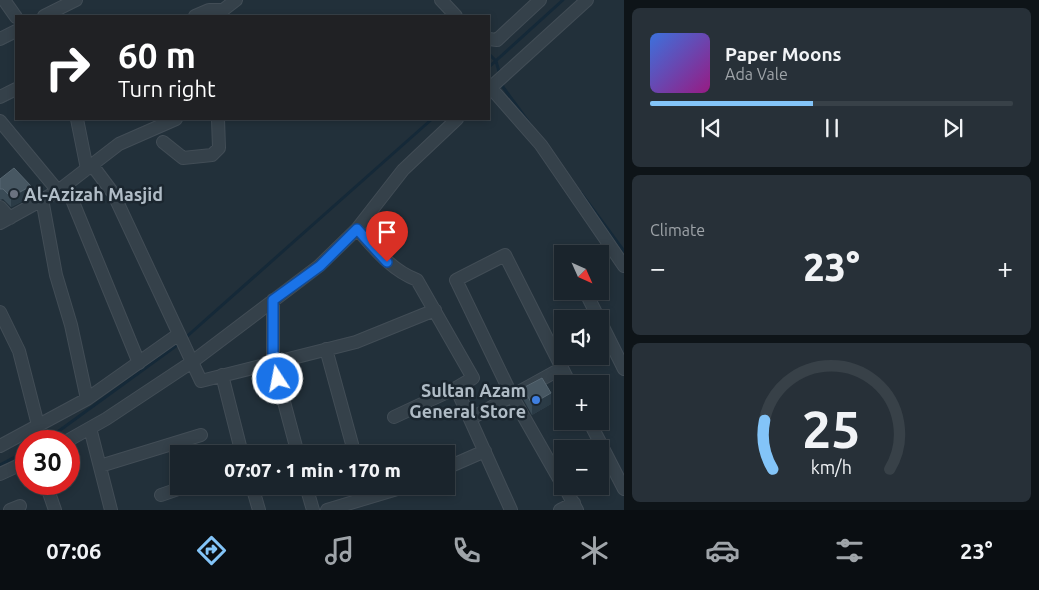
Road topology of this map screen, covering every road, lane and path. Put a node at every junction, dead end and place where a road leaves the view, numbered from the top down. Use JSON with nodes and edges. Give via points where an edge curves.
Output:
{"nodes":[{"id":1,"x":4,"y":0,"type":"edge"},
{"id":2,"x":76,"y":0,"type":"edge"},
{"id":3,"x":236,"y":0,"type":"edge"},
{"id":4,"x":441,"y":0,"type":"edge"},
{"id":5,"x":540,"y":0,"type":"edge"},
{"id":6,"x":587,"y":0,"type":"edge"},
{"id":7,"x":46,"y":15,"type":"edge"},
{"id":8,"x":197,"y":15,"type":"edge"},
{"id":9,"x":455,"y":15,"type":"edge"},
{"id":10,"x":15,"y":16,"type":"edge"},
{"id":11,"x":15,"y":32,"type":"edge"},
{"id":12,"x":490,"y":39,"type":"edge"},
{"id":13,"x":0,"y":40,"type":"edge"},
{"id":14,"x":490,"y":88,"type":"edge"},
{"id":15,"x":15,"y":89,"type":"edge"},
{"id":16,"x":0,"y":96,"type":"edge"},
{"id":17,"x":77,"y":120,"type":"edge"},
{"id":18,"x":174,"y":120,"type":"edge"},
{"id":19,"x":218,"y":120,"type":"edge"},
{"id":20,"x":456,"y":120,"type":"edge"},
{"id":21,"x":0,"y":121,"type":"edge"},
{"id":22,"x":163,"y":142,"type":"dead end"},
{"id":23,"x":89,"y":167,"type":"junction"},
{"id":24,"x":62,"y":188,"type":"junction"},
{"id":25,"x":42,"y":200,"type":"junction"},
{"id":26,"x":0,"y":208,"type":"edge"},
{"id":27,"x":5,"y":220,"type":"edge"},
{"id":28,"x":357,"y":229,"type":"junction"},
{"id":29,"x":624,"y":266,"type":"edge"},
{"id":30,"x":273,"y":300,"type":"junction"},
{"id":31,"x":435,"y":310,"type":"junction"},
{"id":32,"x":0,"y":312,"type":"edge"},
{"id":33,"x":180,"y":336,"type":"junction"},
{"id":34,"x":609,"y":340,"type":"edge"},
{"id":35,"x":326,"y":349,"type":"junction"},
{"id":36,"x":190,"y":358,"type":"junction"},
{"id":37,"x":273,"y":362,"type":"junction"},
{"id":38,"x":139,"y":363,"type":"junction"},
{"id":39,"x":562,"y":368,"type":"junction"},
{"id":40,"x":624,"y":370,"type":"edge"},
{"id":41,"x":222,"y":375,"type":"junction"},
{"id":42,"x":566,"y":375,"type":"edge"},
{"id":43,"x":456,"y":388,"type":"junction"},
{"id":44,"x":512,"y":396,"type":"junction"},
{"id":45,"x":87,"y":398,"type":"junction"},
{"id":46,"x":394,"y":417,"type":"dead end"},
{"id":47,"x":470,"y":419,"type":"junction"},
{"id":48,"x":38,"y":425,"type":"junction"},
{"id":49,"x":90,"y":428,"type":"junction"},
{"id":50,"x":594,"y":430,"type":"edge"},
{"id":51,"x":80,"y":434,"type":"edge"},
{"id":52,"x":201,"y":435,"type":"dead end"},
{"id":53,"x":352,"y":444,"type":"dead end"},
{"id":54,"x":0,"y":445,"type":"edge"},
{"id":55,"x":240,"y":445,"type":"edge"},
{"id":56,"x":291,"y":445,"type":"edge"},
{"id":57,"x":485,"y":451,"type":"junction"},
{"id":58,"x":455,"y":464,"type":"edge"},
{"id":59,"x":100,"y":466,"type":"junction"},
{"id":60,"x":15,"y":467,"type":"edge"},
{"id":61,"x":554,"y":469,"type":"edge"},
{"id":62,"x":0,"y":474,"type":"edge"},
{"id":63,"x":624,"y":489,"type":"edge"},
{"id":64,"x":170,"y":492,"type":"edge"},
{"id":65,"x":50,"y":495,"type":"edge"},
{"id":66,"x":161,"y":495,"type":"dead end"},
{"id":67,"x":255,"y":495,"type":"edge"},
{"id":68,"x":309,"y":495,"type":"edge"},
{"id":69,"x":377,"y":495,"type":"edge"},
{"id":70,"x":569,"y":495,"type":"edge"},
{"id":71,"x":575,"y":506,"type":"edge"},
{"id":72,"x":55,"y":510,"type":"edge"},
{"id":73,"x":111,"y":510,"type":"edge"},
{"id":74,"x":259,"y":510,"type":"edge"},
{"id":75,"x":313,"y":510,"type":"edge"},
{"id":76,"x":327,"y":510,"type":"edge"},
{"id":77,"x":511,"y":510,"type":"edge"},
{"id":78,"x":560,"y":510,"type":"edge"}],
"edges":[{"from":1,"to":10,"type":"street"},
{"from":2,"to":7,"type":"street"},
{"from":3,"to":8,"type":"street","via":[[222,10],[209,10]]},
{"from":4,"to":9,"type":"street"},
{"from":5,"to":12,"type":"street","via":[[497,40]]},
{"from":6,"to":14,"type":"street"},
{"from":11,"to":13,"type":"street"},
{"from":14,"to":29,"type":"street","via":[[541,145]]},
{"from":15,"to":16,"type":"street"},
{"from":17,"to":23,"type":"street"},
{"from":18,"to":23,"type":"street","via":[[119,144]]},
{"from":19,"to":22,"type":"street","via":[[218,148],[212,155],[183,158]]},
{"from":20,"to":28,"type":"street","via":[[403,170]]},
{"from":21,"to":24,"type":"street"},
{"from":23,"to":24,"type":"street"},
{"from":23,"to":33,"type":"street","via":[[113,193]]},
{"from":24,"to":25,"type":"street"},
{"from":24,"to":38,"type":"street"},
{"from":25,"to":27,"type":"street"},
{"from":25,"to":45,"type":"street","via":[[56,275]]},
{"from":26,"to":27,"type":"street"},
{"from":28,"to":30,"type":"street","via":[[320,266]]},
{"from":28,"to":31,"type":"street","via":[[387,262],[402,274],[417,280]]},
{"from":30,"to":36,"type":"street"},
{"from":30,"to":37,"type":"street"},
{"from":31,"to":35,"type":"street","via":[[356,342]]},
{"from":31,"to":43,"type":"street","via":[[473,378]]},
{"from":32,"to":48,"type":"street","via":[[18,351]]},
{"from":33,"to":36,"type":"street"},
{"from":33,"to":38,"type":"street"},
{"from":34,"to":40,"type":"street"},
{"from":35,"to":37,"type":"street"},
{"from":35,"to":53,"type":"street"},
{"from":36,"to":41,"type":"street","via":[[201,381]]},
{"from":36,"to":49,"type":"street"},
{"from":37,"to":41,"type":"street"},
{"from":37,"to":56,"type":"street"},
{"from":38,"to":45,"type":"street"},
{"from":39,"to":42,"type":"street"},
{"from":39,"to":44,"type":"street"},
{"from":39,"to":44,"type":"street","via":[[505,255],[456,280]]},
{"from":41,"to":55,"type":"street"},
{"from":43,"to":46,"type":"street"},
{"from":43,"to":47,"type":"street"},
{"from":44,"to":47,"type":"street"},
{"from":44,"to":61,"type":"street"},
{"from":45,"to":48,"type":"street"},
{"from":47,"to":57,"type":"street"},
{"from":48,"to":54,"type":"street"},
{"from":49,"to":51,"type":"street"},
{"from":49,"to":59,"type":"street"},
{"from":50,"to":63,"type":"street"},
{"from":52,"to":59,"type":"street"},
{"from":57,"to":58,"type":"street"},
{"from":57,"to":77,"type":"street"},
{"from":59,"to":73,"type":"street"},
{"from":60,"to":62,"type":"street"},
{"from":64,"to":66,"type":"street"},
{"from":65,"to":72,"type":"street"},
{"from":67,"to":74,"type":"street"},
{"from":68,"to":75,"type":"street"},
{"from":69,"to":76,"type":"street"},
{"from":70,"to":71,"type":"street"},
{"from":71,"to":78,"type":"street"}]}
